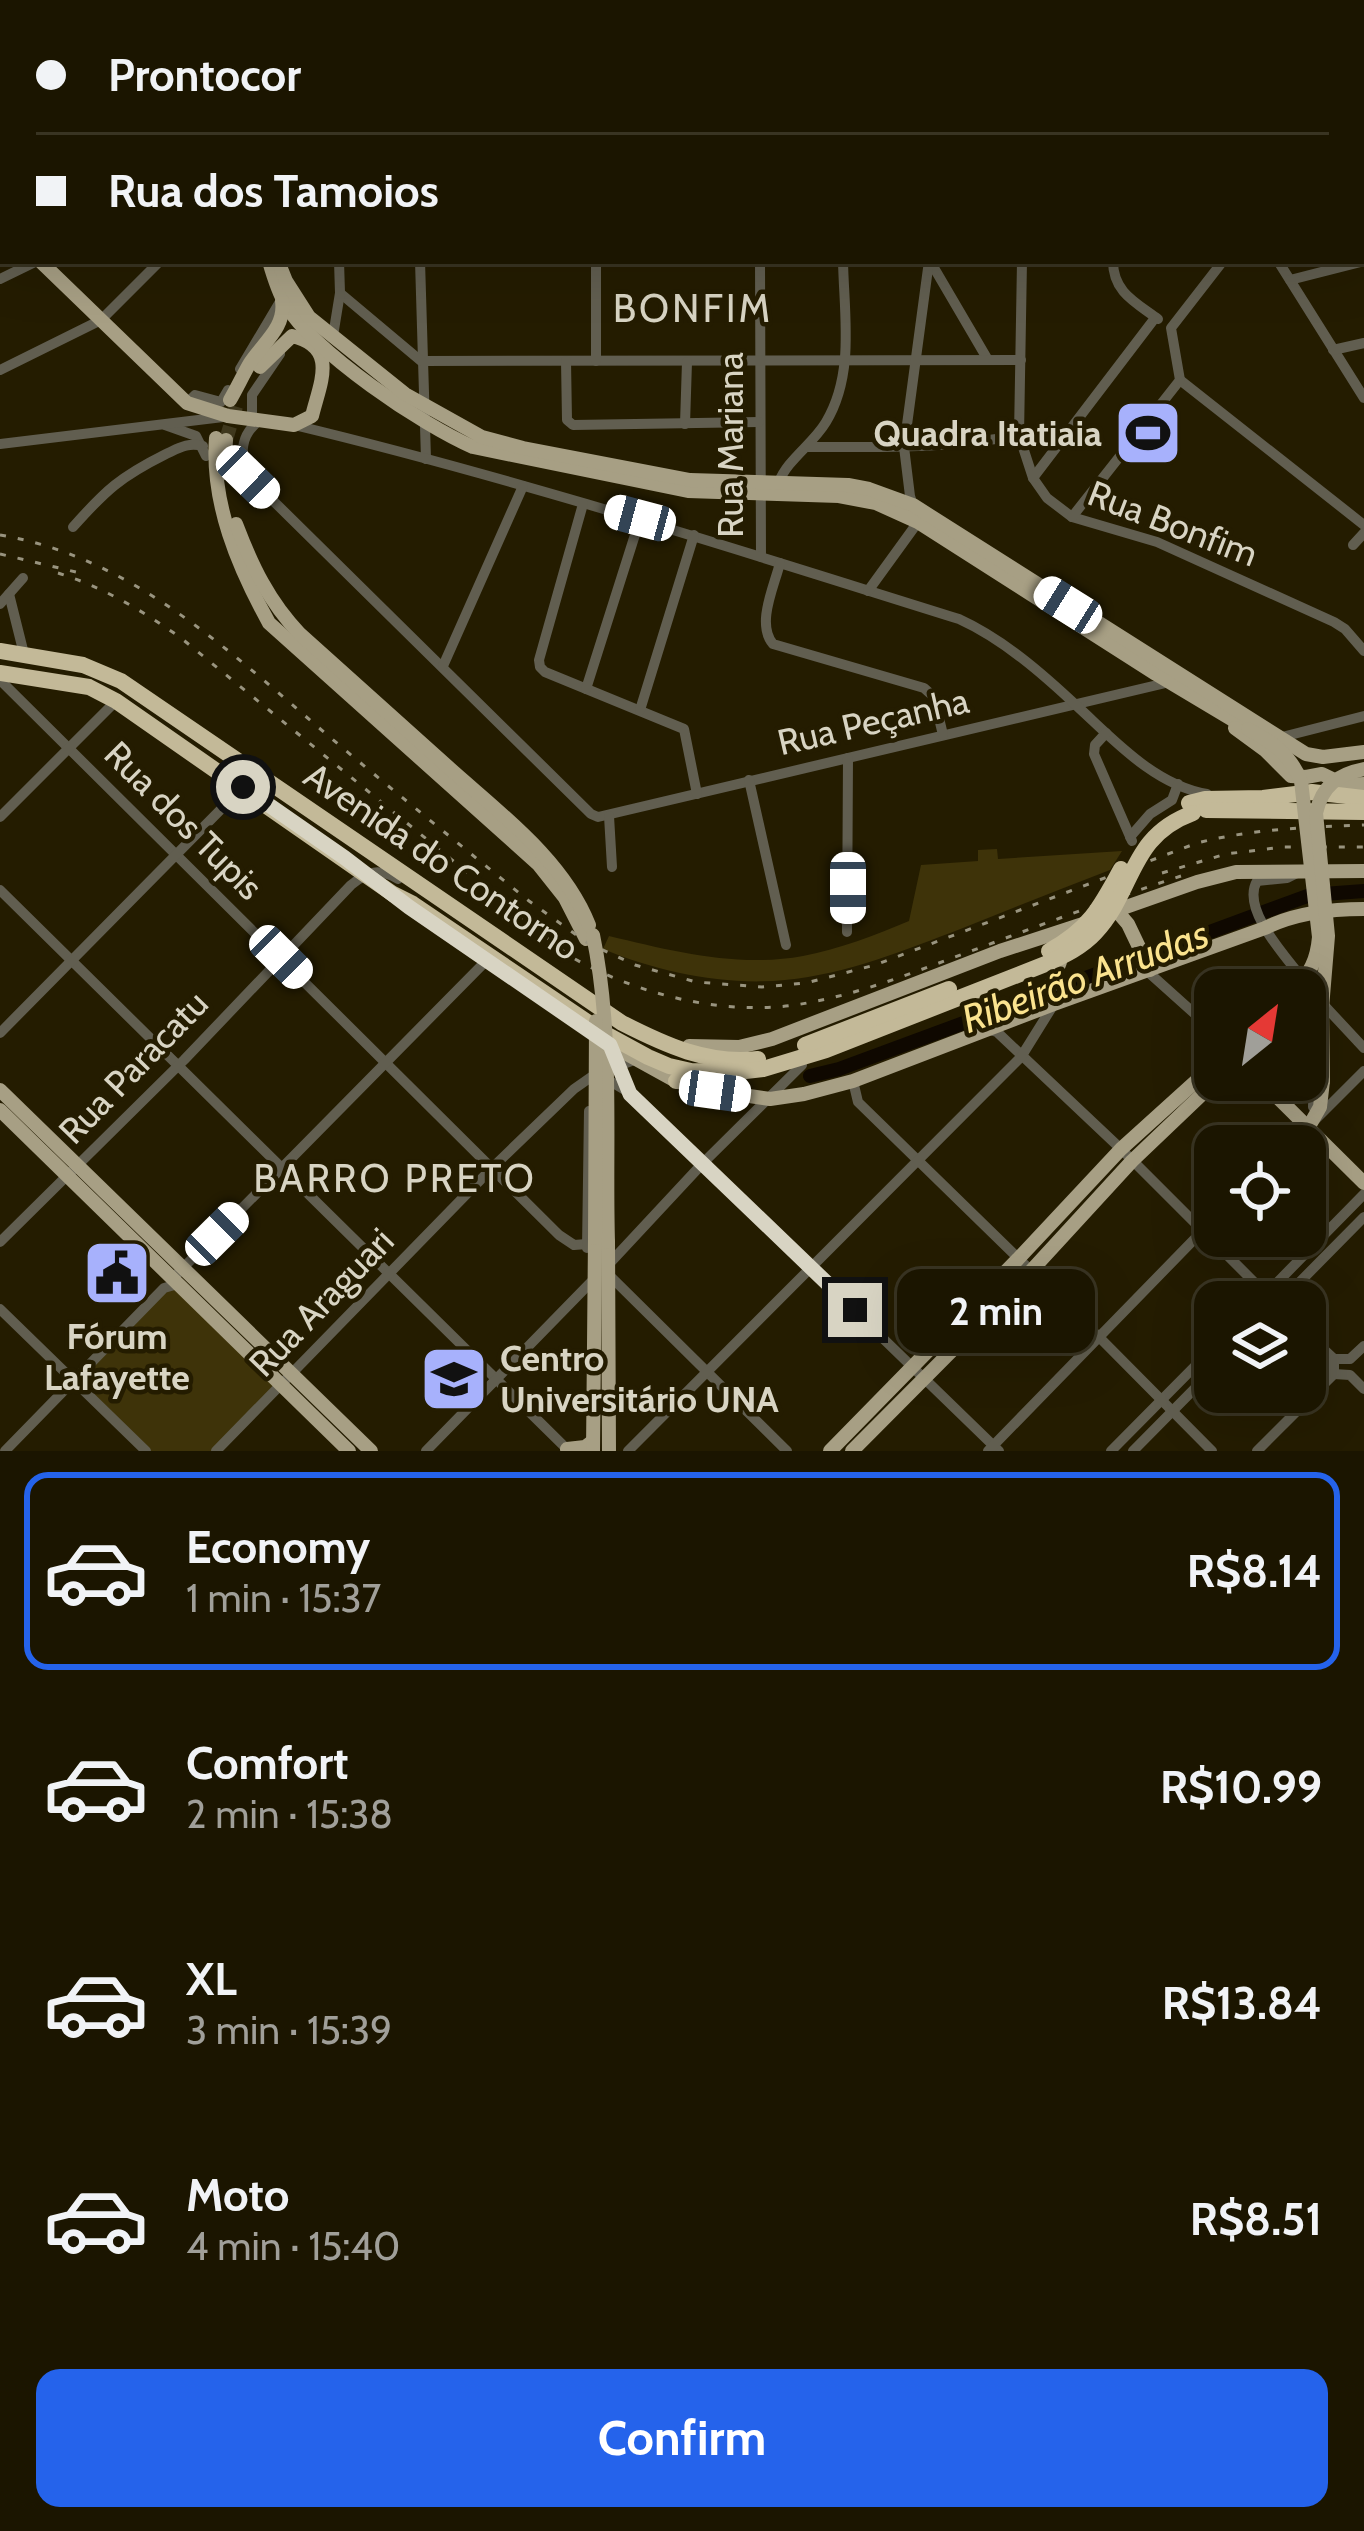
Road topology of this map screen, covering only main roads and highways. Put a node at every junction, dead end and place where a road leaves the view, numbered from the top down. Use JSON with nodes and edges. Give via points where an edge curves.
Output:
{"nodes":[{"id":1,"x":41,"y":264,"type":"edge"},
{"id":2,"x":272,"y":264,"type":"edge"},
{"id":3,"x":272,"y":264,"type":"edge"},
{"id":4,"x":280,"y":294,"type":"junction"},
{"id":5,"x":298,"y":310,"type":"junction"},
{"id":6,"x":260,"y":367,"type":"junction"},
{"id":7,"x":227,"y":416,"type":"junction"},
{"id":8,"x":213,"y":445,"type":"junction"},
{"id":9,"x":759,"y":488,"type":"junction"},
{"id":10,"x":0,"y":651,"type":"edge"},
{"id":11,"x":0,"y":676,"type":"edge"},
{"id":12,"x":1203,"y":702,"type":"junction"},
{"id":13,"x":1364,"y":752,"type":"edge"},
{"id":14,"x":1364,"y":769,"type":"edge"},
{"id":15,"x":1360,"y":789,"type":"edge"},
{"id":16,"x":1191,"y":808,"type":"junction"},
{"id":17,"x":1364,"y":812,"type":"edge"},
{"id":18,"x":1320,"y":854,"type":"junction"},
{"id":19,"x":1364,"y":871,"type":"edge"},
{"id":20,"x":1313,"y":889,"type":"junction"},
{"id":21,"x":393,"y":894,"type":"junction"},
{"id":22,"x":1364,"y":909,"type":"edge"},
{"id":23,"x":1116,"y":910,"type":"junction"},
{"id":24,"x":1082,"y":924,"type":"junction"},
{"id":25,"x":590,"y":937,"type":"junction"},
{"id":26,"x":1000,"y":951,"type":"junction"},
{"id":27,"x":1311,"y":969,"type":"edge"},
{"id":28,"x":1151,"y":971,"type":"junction"},
{"id":29,"x":1056,"y":984,"type":"junction"},
{"id":30,"x":654,"y":1040,"type":"junction"},
{"id":31,"x":826,"y":1049,"type":"junction"},
{"id":32,"x":676,"y":1082,"type":"junction"},
{"id":33,"x":1194,"y":1085,"type":"edge"},
{"id":34,"x":0,"y":1090,"type":"edge"},
{"id":35,"x":1194,"y":1099,"type":"edge"},
{"id":36,"x":1282,"y":1101,"type":"edge"},
{"id":37,"x":0,"y":1110,"type":"edge"},
{"id":38,"x":1303,"y":1122,"type":"junction"},
{"id":39,"x":1126,"y":1155,"type":"junction"},
{"id":40,"x":72,"y":1172,"type":"junction"},
{"id":41,"x":1364,"y":1183,"type":"edge"},
{"id":42,"x":919,"y":1372,"type":"junction"},
{"id":43,"x":287,"y":1380,"type":"junction"},
{"id":44,"x":604,"y":1448,"type":"edge"},
{"id":45,"x":568,"y":1450,"type":"edge"},
{"id":46,"x":349,"y":1451,"type":"edge"},
{"id":47,"x":371,"y":1451,"type":"edge"},
{"id":48,"x":830,"y":1451,"type":"edge"},
{"id":49,"x":852,"y":1451,"type":"edge"}],
"edges":[{"from":1,"to":7,"type":"main road","via":[[188,403]]},
{"from":2,"to":4,"type":"main road"},
{"from":3,"to":5,"type":"main road"},
{"from":4,"to":5,"type":"main road"},
{"from":4,"to":6,"type":"main road","via":[[284,313],[234,401]]},
{"from":5,"to":6,"type":"main road"},
{"from":5,"to":9,"type":"main road","via":[[373,371],[482,437]]},
{"from":5,"to":9,"type":"main road","via":[[337,358],[425,423],[473,447],[688,490]]},
{"from":6,"to":7,"type":"main road","via":[[292,336],[319,351],[324,368],[312,416],[294,425]]},
{"from":7,"to":8,"type":"main road","via":[[214,425]]},
{"from":8,"to":25,"type":"main road","via":[[251,565],[280,613],[552,865],[581,904]]},
{"from":8,"to":25,"type":"main road","via":[[224,517],[269,622],[538,863]]},
{"from":9,"to":12,"type":"main road","via":[[877,503],[918,522]]},
{"from":9,"to":13,"type":"main road","via":[[848,485],[913,505],[1314,757]]},
{"from":10,"to":30,"type":"highway","name":"Avenida do Contorno","via":[[83,665],[121,681]]},
{"from":11,"to":21,"type":"highway","name":"Avenida do Contorno","via":[[61,680],[116,701]]},
{"from":12,"to":15,"type":"main road","via":[[1285,773],[1326,774]]},
{"from":12,"to":20,"type":"main road","bridge":true,"via":[[1294,764]]},
{"from":14,"to":18,"type":"main road","bridge":true,"via":[[1334,780],[1319,801]]},
{"from":15,"to":16,"type":"highway","name":"Avenida do Contorno"},
{"from":16,"to":17,"type":"highway"},
{"from":16,"to":29,"type":"highway","name":"Avenida do Contorno","bridge":true,"via":[[1153,837]]},
{"from":18,"to":20,"type":"main road","bridge":true},
{"from":18,"to":38,"type":"main road","bridge":true,"via":[[1328,936],[1322,1087],[1320,1107]]},
{"from":19,"to":23,"type":"main road","name":"Avenida do Contorno","via":[[1224,874]]},
{"from":20,"to":27,"type":"main road","bridge":true,"via":[[1319,937]]},
{"from":21,"to":31,"type":"highway","name":"Avenida do Contorno","via":[[602,1032],[669,1066],[751,1070]]},
{"from":21,"to":32,"type":"main road","name":"Avenida do Contorno","via":[[627,1062]]},
{"from":22,"to":28,"type":"main road","name":"Avenida do Contorno","via":[[1263,923]]},
{"from":23,"to":24,"type":"main road","name":"Avenida do Contorno"},
{"from":23,"to":28,"type":"main road"},
{"from":24,"to":26,"type":"main road","name":"Avenida do Contorno"},
{"from":24,"to":29,"type":"main road"},
{"from":25,"to":44,"type":"main road","bridge":true},
{"from":26,"to":29,"type":"main road","via":[[1050,945],[1060,962]]},
{"from":26,"to":30,"type":"main road","name":"Avenida do Contorno","via":[[772,1039],[703,1048]]},
{"from":28,"to":29,"type":"main road","name":"Avenida do Contorno"},
{"from":29,"to":30,"type":"highway","name":"Avenida do Contorno","via":[[751,1060]]},
{"from":29,"to":31,"type":"highway","name":"Avenida do Contorno"},
{"from":29,"to":32,"type":"main road","name":"Avenida do Contorno","via":[[989,1030],[804,1094],[770,1099]]},
{"from":31,"to":32,"type":"highway","via":[[772,1076]]},
{"from":33,"to":39,"type":"main road"},
{"from":34,"to":40,"type":"main road"},
{"from":35,"to":39,"type":"main road"},
{"from":36,"to":38,"type":"main road"},
{"from":37,"to":40,"type":"main road"},
{"from":38,"to":41,"type":"main road"},
{"from":39,"to":42,"type":"main road","via":[[1018,1259]]},
{"from":39,"to":42,"type":"main road","via":[[1030,1271]]},
{"from":40,"to":43,"type":"main road"},
{"from":42,"to":48,"type":"main road"},
{"from":42,"to":49,"type":"main road"},
{"from":43,"to":46,"type":"main road"},
{"from":43,"to":47,"type":"main road"},
{"from":44,"to":45,"type":"main road"}]}
